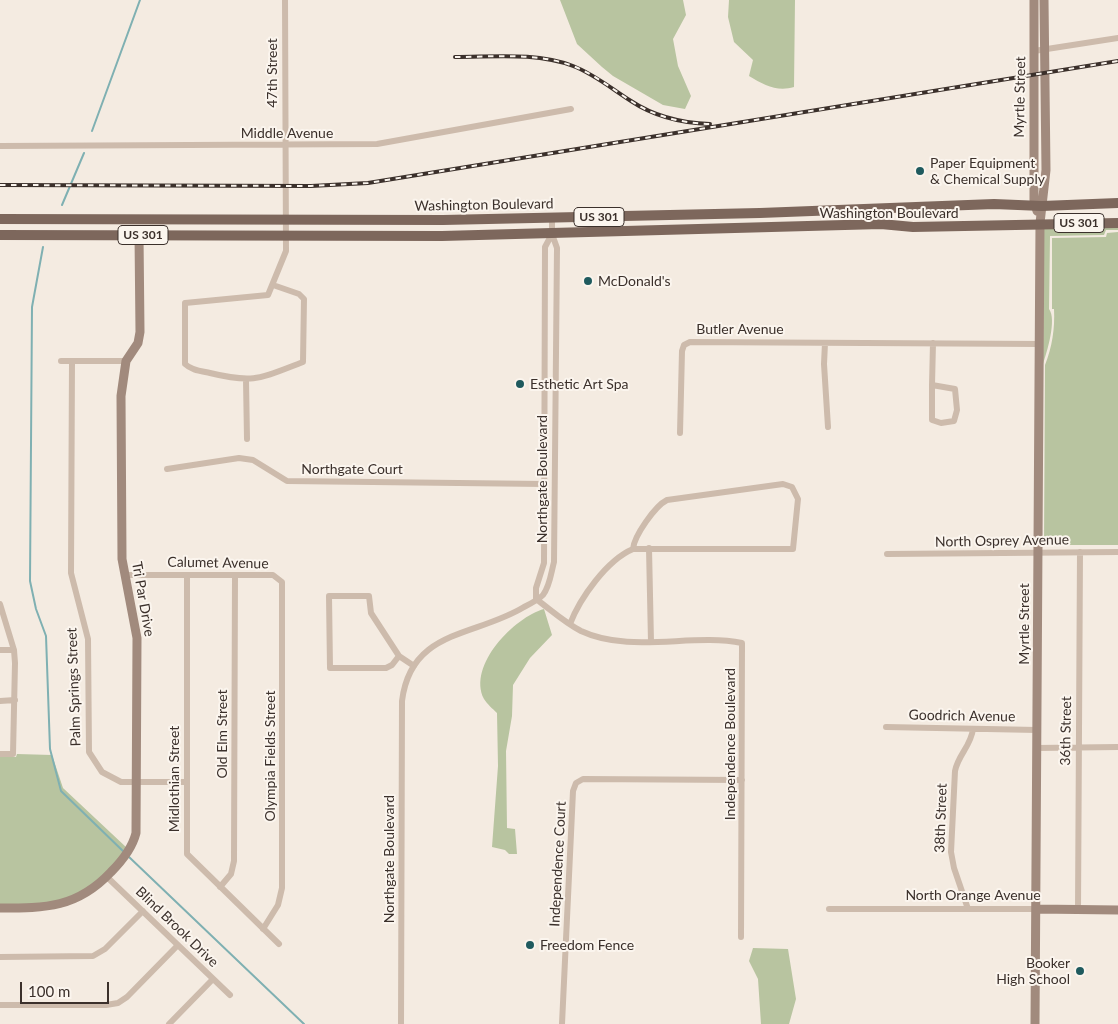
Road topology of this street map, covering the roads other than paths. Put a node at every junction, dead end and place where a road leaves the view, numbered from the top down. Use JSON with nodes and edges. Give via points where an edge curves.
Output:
{"nodes":[{"id":1,"x":285,"y":0,"type":"edge"},
{"id":2,"x":1034,"y":0,"type":"edge"},
{"id":3,"x":1044,"y":0,"type":"edge"},
{"id":4,"x":1118,"y":38,"type":"edge"},
{"id":5,"x":1044,"y":49,"type":"junction"},
{"id":6,"x":1034,"y":51,"type":"junction"},
{"id":7,"x":572,"y":109,"type":"dead end"},
{"id":8,"x":285,"y":145,"type":"junction"},
{"id":9,"x":0,"y":146,"type":"edge"},
{"id":10,"x":1118,"y":204,"type":"edge"},
{"id":11,"x":1039,"y":206,"type":"junction"},
{"id":12,"x":552,"y":218,"type":"junction"},
{"id":13,"x":0,"y":219,"type":"edge"},
{"id":14,"x":53,"y":219,"type":"junction"},
{"id":15,"x":227,"y":220,"type":"junction"},
{"id":16,"x":285,"y":220,"type":"junction"},
{"id":17,"x":0,"y":223,"type":"edge"},
{"id":18,"x":1040,"y":223,"type":"junction"},
{"id":19,"x":1118,"y":223,"type":"edge"},
{"id":20,"x":552,"y":234,"type":"junction"},
{"id":21,"x":0,"y":235,"type":"edge"},
{"id":22,"x":139,"y":235,"type":"junction"},
{"id":23,"x":286,"y":236,"type":"junction"},
{"id":24,"x":273,"y":285,"type":"junction"},
{"id":25,"x":826,"y":342,"type":"junction"},
{"id":26,"x":933,"y":343,"type":"junction"},
{"id":27,"x":1039,"y":344,"type":"junction"},
{"id":28,"x":61,"y":361,"type":"dead end"},
{"id":29,"x":72,"y":361,"type":"junction"},
{"id":30,"x":126,"y":361,"type":"junction"},
{"id":31,"x":246,"y":380,"type":"junction"},
{"id":32,"x":932,"y":385,"type":"junction"},
{"id":33,"x":828,"y":427,"type":"dead end"},
{"id":34,"x":680,"y":433,"type":"dead end"},
{"id":35,"x":247,"y":439,"type":"dead end"},
{"id":36,"x":167,"y":470,"type":"dead end"},
{"id":37,"x":544,"y":484,"type":"junction"},
{"id":38,"x":649,"y":548,"type":"junction"},
{"id":39,"x":633,"y":550,"type":"junction"},
{"id":40,"x":1080,"y":552,"type":"junction"},
{"id":41,"x":1118,"y":552,"type":"edge"},
{"id":42,"x":1038,"y":553,"type":"junction"},
{"id":43,"x":887,"y":554,"type":"dead end"},
{"id":44,"x":125,"y":575,"type":"junction"},
{"id":45,"x":188,"y":575,"type":"junction"},
{"id":46,"x":235,"y":576,"type":"junction"},
{"id":47,"x":280,"y":579,"type":"joint"},
{"id":48,"x":536,"y":599,"type":"junction"},
{"id":49,"x":0,"y":604,"type":"edge"},
{"id":50,"x":570,"y":624,"type":"junction"},
{"id":51,"x":651,"y":642,"type":"junction"},
{"id":52,"x":0,"y":650,"type":"edge"},
{"id":53,"x":14,"y":650,"type":"junction"},
{"id":54,"x":399,"y":656,"type":"junction"},
{"id":55,"x":414,"y":666,"type":"junction"},
{"id":56,"x":15,"y":700,"type":"junction"},
{"id":57,"x":0,"y":701,"type":"edge"},
{"id":58,"x":886,"y":727,"type":"dead end"},
{"id":59,"x":973,"y":729,"type":"junction"},
{"id":60,"x":1037,"y":730,"type":"junction"},
{"id":61,"x":1078,"y":747,"type":"junction"},
{"id":62,"x":1118,"y":747,"type":"edge"},
{"id":63,"x":1036,"y":748,"type":"junction"},
{"id":64,"x":0,"y":754,"type":"edge"},
{"id":65,"x":742,"y":780,"type":"junction"},
{"id":66,"x":137,"y":782,"type":"junction"},
{"id":67,"x":186,"y":782,"type":"junction"},
{"id":68,"x":106,"y":877,"type":"junction"},
{"id":69,"x":220,"y":888,"type":"junction"},
{"id":70,"x":0,"y":908,"type":"edge"},
{"id":71,"x":829,"y":909,"type":"dead end"},
{"id":72,"x":1036,"y":909,"type":"junction"},
{"id":73,"x":968,"y":910,"type":"junction"},
{"id":74,"x":1078,"y":910,"type":"junction"},
{"id":75,"x":1118,"y":910,"type":"edge"},
{"id":76,"x":143,"y":911,"type":"junction"},
{"id":77,"x":263,"y":929,"type":"junction"},
{"id":78,"x":741,"y":937,"type":"dead end"},
{"id":79,"x":178,"y":944,"type":"junction"},
{"id":80,"x":279,"y":944,"type":"dead end"},
{"id":81,"x":0,"y":957,"type":"edge"},
{"id":82,"x":213,"y":979,"type":"junction"},
{"id":83,"x":230,"y":995,"type":"dead end"},
{"id":84,"x":0,"y":1005,"type":"edge"},
{"id":85,"x":169,"y":1024,"type":"edge"},
{"id":86,"x":401,"y":1024,"type":"edge"},
{"id":87,"x":562,"y":1024,"type":"edge"},
{"id":88,"x":1034,"y":1024,"type":"edge"}],
"edges":[{"from":1,"to":8,"type":"street","name":"47th Street"},
{"from":2,"to":6,"type":"street","name":"Myrtle Street"},
{"from":3,"to":5,"type":"street","name":"Myrtle Street"},
{"from":4,"to":5,"type":"street"},
{"from":5,"to":6,"type":"street"},
{"from":5,"to":11,"type":"street","name":"Myrtle Street","via":[[1046,170]]},
{"from":6,"to":11,"type":"street","name":"Myrtle Street","via":[[1032,127]]},
{"from":7,"to":8,"type":"street","name":"Middle Avenue","via":[[377,144]]},
{"from":8,"to":9,"type":"street","name":"Middle Avenue"},
{"from":8,"to":16,"type":"street","name":"47th Street"},
{"from":10,"to":11,"type":"main road","name":"Washington Boulevard","number":"US 301"},
{"from":11,"to":12,"type":"main road","name":"Washington Boulevard","number":"US 301","via":[[994,204]]},
{"from":11,"to":18,"type":"street","name":"Myrtle Street"},
{"from":12,"to":16,"type":"main road","name":"Washington Boulevard","number":"US 301"},
{"from":12,"to":20,"type":"street","name":"Northgate Boulevard"},
{"from":13,"to":14,"type":"main road","name":"Washington Boulevard","number":"US 301"},
{"from":14,"to":15,"type":"main road","name":"Washington Boulevard","number":"US 301"},
{"from":14,"to":17,"type":"main road","via":[[43,223]]},
{"from":15,"to":16,"type":"main road","name":"Washington Boulevard","number":"US 301"},
{"from":15,"to":22,"type":"main road","via":[[155,222]]},
{"from":16,"to":23,"type":"street","name":"47th Street"},
{"from":18,"to":19,"type":"main road","name":"Washington Boulevard","number":"US 301"},
{"from":18,"to":20,"type":"main road","name":"Washington Boulevard","number":"US 301","via":[[923,227],[881,224]]},
{"from":18,"to":27,"type":"street","name":"Myrtle Street"},
{"from":20,"to":23,"type":"main road","name":"Washington Boulevard","number":"US 301"},
{"from":20,"to":37,"type":"street","name":"Northgate Boulevard","via":[[545,247]]},
{"from":20,"to":48,"type":"street","name":"Northgate Boulevard","via":[[557,248],[554,562],[548,585]]},
{"from":21,"to":22,"type":"main road","name":"Washington Boulevard","number":"US 301"},
{"from":22,"to":23,"type":"main road","name":"Washington Boulevard","number":"US 301"},
{"from":22,"to":30,"type":"street","name":"Tri Par Drive","via":[[140,332],[138,343]]},
{"from":23,"to":24,"type":"street","name":"47th Street","via":[[286,252]]},
{"from":24,"to":31,"type":"street","via":[[304,299],[304,359],[272,375]]},
{"from":24,"to":31,"type":"street","via":[[264,296],[240,296],[184,305],[184,364],[193,369]]},
{"from":25,"to":26,"type":"street","name":"Butler Avenue"},
{"from":25,"to":33,"type":"street","via":[[824,364]]},
{"from":25,"to":34,"type":"street","name":"Butler Avenue","via":[[686,343],[682,351]]},
{"from":26,"to":27,"type":"street","name":"Butler Avenue"},
{"from":26,"to":32,"type":"street"},
{"from":27,"to":42,"type":"street","name":"Myrtle Street"},
{"from":28,"to":29,"type":"street"},
{"from":29,"to":30,"type":"street"},
{"from":29,"to":66,"type":"street","name":"Palm Springs Street","via":[[72,573],[88,639],[88,744],[92,759],[102,772],[121,782]]},
{"from":30,"to":44,"type":"street","name":"Tri Par Drive","via":[[121,396],[121,543]]},
{"from":31,"to":35,"type":"street"},
{"from":32,"to":32,"type":"street","via":[[932,420],[954,421],[958,410],[956,389]]},
{"from":36,"to":37,"type":"street","name":"Northgate Court","via":[[239,458],[252,460],[287,481]]},
{"from":37,"to":48,"type":"street","name":"Northgate Boulevard","via":[[544,563]]},
{"from":38,"to":39,"type":"street"},
{"from":38,"to":39,"type":"street","via":[[793,550],[797,496],[792,487],[783,484],[668,500],[660,505],[634,539]]},
{"from":38,"to":51,"type":"street"},
{"from":39,"to":50,"type":"street","via":[[615,559],[577,606]]},
{"from":40,"to":41,"type":"street","name":"North Osprey Avenue"},
{"from":40,"to":42,"type":"street","name":"North Osprey Avenue"},
{"from":40,"to":61,"type":"street","name":"36th Street"},
{"from":42,"to":43,"type":"street","name":"North Osprey Avenue"},
{"from":42,"to":60,"type":"street","name":"Myrtle Street"},
{"from":44,"to":45,"type":"street","name":"Calumet Avenue"},
{"from":44,"to":66,"type":"street","name":"Tri Par Drive","via":[[137,638]]},
{"from":45,"to":46,"type":"street","name":"Calumet Avenue"},
{"from":45,"to":67,"type":"street","name":"Midlothian Street"},
{"from":46,"to":47,"type":"street","name":"Calumet Avenue","via":[[273,576]]},
{"from":46,"to":69,"type":"street","name":"Old Elm Street","via":[[234,861],[231,874]]},
{"from":47,"to":77,"type":"street","name":"Olympia Fields Street","via":[[283,586],[282,888],[278,905]]},
{"from":48,"to":50,"type":"street","name":"Independence Boulevard"},
{"from":48,"to":55,"type":"street","name":"Northgate Boulevard","via":[[508,616],[439,641]]},
{"from":49,"to":53,"type":"street"},
{"from":50,"to":51,"type":"street","name":"Independence Boulevard","via":[[606,638]]},
{"from":51,"to":65,"type":"street","name":"Independence Boulevard","via":[[742,643]]},
{"from":52,"to":53,"type":"street"},
{"from":53,"to":56,"type":"street"},
{"from":54,"to":54,"type":"street","via":[[388,667],[330,668],[329,596],[369,596],[371,613]]},
{"from":54,"to":55,"type":"street"},
{"from":55,"to":86,"type":"street","name":"Northgate Boulevard","via":[[406,681],[402,701]]},
{"from":56,"to":57,"type":"street"},
{"from":56,"to":64,"type":"street","via":[[14,754]]},
{"from":58,"to":59,"type":"street","name":"Goodrich Avenue"},
{"from":59,"to":60,"type":"street","name":"Goodrich Avenue"},
{"from":59,"to":73,"type":"street","name":"38th Street","via":[[970,743],[955,771],[951,852]]},
{"from":60,"to":63,"type":"street","name":"Myrtle Street"},
{"from":61,"to":62,"type":"street"},
{"from":61,"to":63,"type":"street"},
{"from":61,"to":74,"type":"street","name":"36th Street"},
{"from":63,"to":72,"type":"street","name":"Myrtle Street"},
{"from":65,"to":78,"type":"street","name":"Independence Boulevard"},
{"from":65,"to":87,"type":"street","name":"Independence Court","via":[[583,780],[576,784]]},
{"from":66,"to":67,"type":"street","name":"Palm Springs Street"},
{"from":66,"to":68,"type":"street","name":"Tri Par Drive","via":[[137,827],[131,848]]},
{"from":67,"to":69,"type":"street","name":"Midlothian Street","via":[[187,854]]},
{"from":68,"to":70,"type":"street","name":"Tri Par Drive","via":[[85,894],[61,905]]},
{"from":68,"to":76,"type":"street","name":"Blind Brook Drive"},
{"from":69,"to":77,"type":"street","name":"Midlothian Street"},
{"from":71,"to":73,"type":"street","name":"North Orange Avenue"},
{"from":72,"to":73,"type":"street","name":"North Orange Avenue"},
{"from":72,"to":74,"type":"street","name":"North Orange Avenue"},
{"from":72,"to":88,"type":"street","name":"Myrtle Street"},
{"from":74,"to":75,"type":"street","name":"North Orange Avenue"},
{"from":76,"to":79,"type":"street","name":"Blind Brook Drive"},
{"from":76,"to":81,"type":"street","via":[[105,949],[93,956]]},
{"from":77,"to":80,"type":"street","name":"Midlothian Street"},
{"from":79,"to":82,"type":"street","name":"Blind Brook Drive"},
{"from":79,"to":84,"type":"street","via":[[118,1003]]},
{"from":82,"to":83,"type":"street","name":"Blind Brook Drive"},
{"from":82,"to":85,"type":"street"}]}
